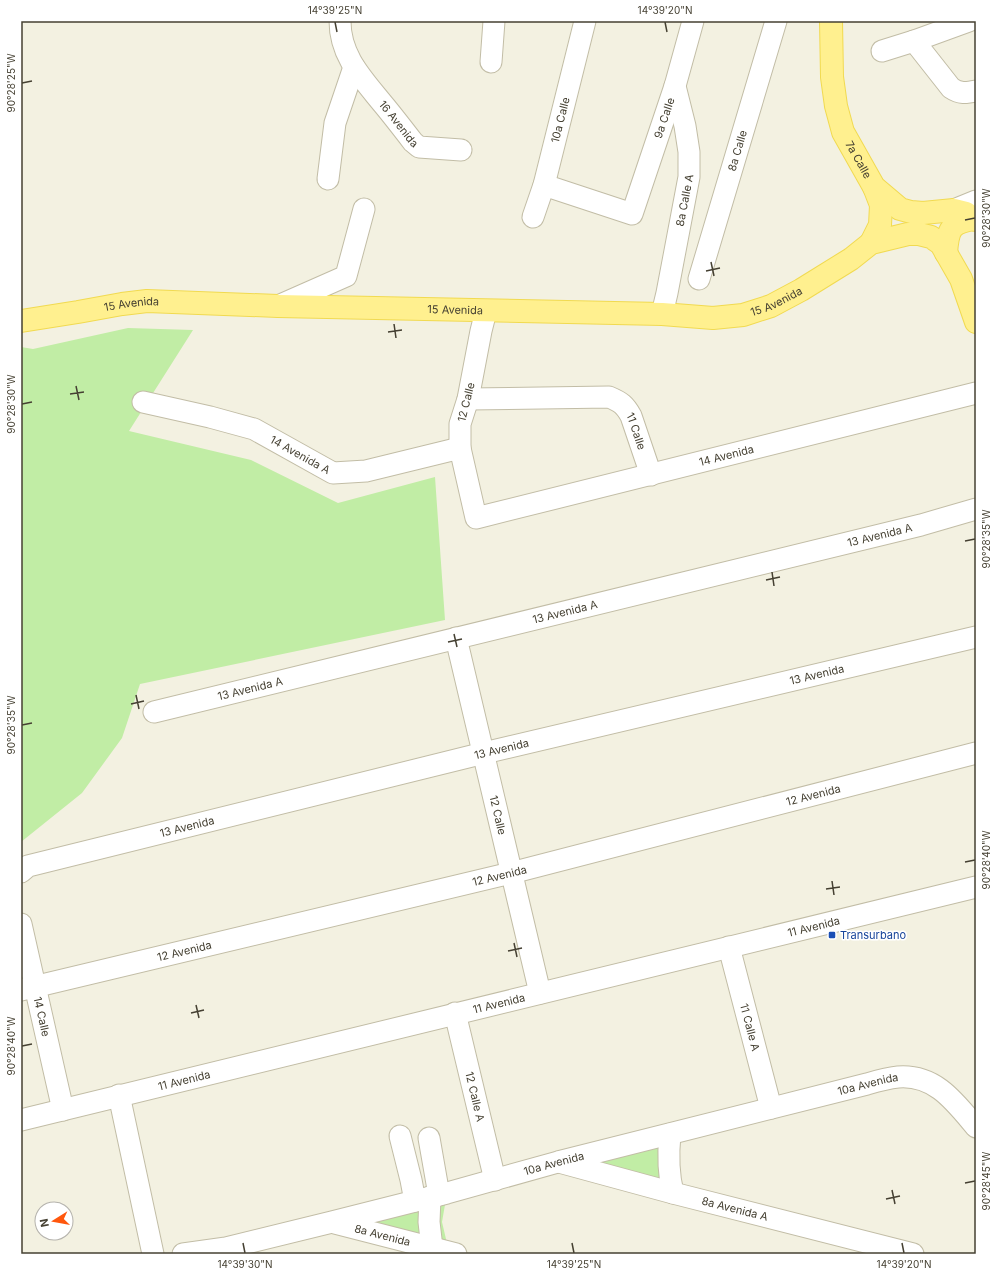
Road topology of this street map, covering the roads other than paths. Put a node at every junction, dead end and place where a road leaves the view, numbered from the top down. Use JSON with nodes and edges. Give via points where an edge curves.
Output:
{"nodes":[{"id":1,"x":340,"y":21,"type":"edge"},
{"id":2,"x":494,"y":21,"type":"edge"},
{"id":3,"x":585,"y":21,"type":"edge"},
{"id":4,"x":693,"y":21,"type":"edge"},
{"id":5,"x":776,"y":21,"type":"edge"},
{"id":6,"x":832,"y":21,"type":"edge"},
{"id":7,"x":969,"y":21,"type":"edge"},
{"id":8,"x":914,"y":41,"type":"junction"},
{"id":9,"x":882,"y":51,"type":"dead end"},
{"id":10,"x":492,"y":62,"type":"dead end"},
{"id":11,"x":354,"y":67,"type":"junction"},
{"id":12,"x":674,"y":86,"type":"junction"},
{"id":13,"x":976,"y":91,"type":"edge"},
{"id":14,"x":461,"y":150,"type":"dead end"},
{"id":15,"x":328,"y":179,"type":"dead end"},
{"id":16,"x":544,"y":185,"type":"junction"},
{"id":17,"x":874,"y":187,"type":"junction"},
{"id":18,"x":364,"y":209,"type":"dead end"},
{"id":19,"x":975,"y":213,"type":"edge"},
{"id":20,"x":533,"y":217,"type":"dead end"},
{"id":21,"x":872,"y":243,"type":"junction"},
{"id":22,"x":946,"y":253,"type":"junction"},
{"id":23,"x":699,"y":279,"type":"dead end"},
{"id":24,"x":278,"y":306,"type":"junction"},
{"id":25,"x":486,"y":311,"type":"junction"},
{"id":26,"x":662,"y":314,"type":"junction"},
{"id":27,"x":21,"y":321,"type":"edge"},
{"id":28,"x":976,"y":322,"type":"edge"},
{"id":29,"x":976,"y":393,"type":"edge"},
{"id":30,"x":468,"y":399,"type":"junction"},
{"id":31,"x":143,"y":402,"type":"dead end"},
{"id":32,"x":460,"y":448,"type":"junction"},
{"id":33,"x":651,"y":474,"type":"junction"},
{"id":34,"x":976,"y":509,"type":"edge"},
{"id":35,"x":476,"y":518,"type":"joint"},
{"id":36,"x":976,"y":637,"type":"edge"},
{"id":37,"x":456,"y":638,"type":"junction"},
{"id":38,"x":154,"y":712,"type":"dead end"},
{"id":39,"x":976,"y":753,"type":"edge"},
{"id":40,"x":484,"y":754,"type":"junction"},
{"id":41,"x":24,"y":869,"type":"edge"},
{"id":42,"x":511,"y":872,"type":"junction"},
{"id":43,"x":976,"y":887,"type":"edge"},
{"id":44,"x":21,"y":924,"type":"edge"},
{"id":45,"x":730,"y":947,"type":"junction"},
{"id":46,"x":28,"y":988,"type":"edge"},
{"id":47,"x":540,"y":993,"type":"junction"},
{"id":48,"x":455,"y":1013,"type":"junction"},
{"id":49,"x":119,"y":1095,"type":"junction"},
{"id":50,"x":771,"y":1108,"type":"junction"},
{"id":51,"x":63,"y":1110,"type":"junction"},
{"id":52,"x":21,"y":1120,"type":"edge"},
{"id":53,"x":976,"y":1126,"type":"edge"},
{"id":54,"x":670,"y":1134,"type":"junction"},
{"id":55,"x":400,"y":1136,"type":"dead end"},
{"id":56,"x":429,"y":1138,"type":"dead end"},
{"id":57,"x":558,"y":1162,"type":"junction"},
{"id":58,"x":494,"y":1180,"type":"junction"},
{"id":59,"x":673,"y":1193,"type":"junction"},
{"id":60,"x":428,"y":1198,"type":"junction"},
{"id":61,"x":332,"y":1222,"type":"junction"},
{"id":62,"x":432,"y":1248,"type":"junction"},
{"id":63,"x":904,"y":1253,"type":"edge"},
{"id":64,"x":153,"y":1254,"type":"edge"},
{"id":65,"x":182,"y":1254,"type":"edge"},
{"id":66,"x":456,"y":1254,"type":"edge"}],
"edges":[{"from":1,"to":11,"type":"street","via":[[345,49]]},
{"from":2,"to":10,"type":"street"},
{"from":3,"to":16,"type":"street","name":"10a Calle"},
{"from":4,"to":12,"type":"street","name":"9a Calle"},
{"from":5,"to":23,"type":"street","name":"8a Calle"},
{"from":6,"to":17,"type":"main road","name":"7a Calle","via":[[832,77],[836,106],[843,132]]},
{"from":7,"to":8,"type":"street"},
{"from":8,"to":9,"type":"street"},
{"from":8,"to":13,"type":"street","via":[[951,88],[963,94]]},
{"from":11,"to":14,"type":"street","name":"16 Avenida","via":[[419,147]]},
{"from":11,"to":15,"type":"street","via":[[335,123]]},
{"from":12,"to":16,"type":"street","name":"9a Calle","via":[[632,214]]},
{"from":12,"to":26,"type":"street","name":"8a Calle A","via":[[685,126],[689,177]]},
{"from":16,"to":20,"type":"street","name":"10a Calle"},
{"from":17,"to":19,"type":"main road","name":"7a Calle","via":[[900,209],[911,212],[954,210]]},
{"from":17,"to":21,"type":"main road","via":[[881,205],[880,225]]},
{"from":18,"to":24,"type":"street","via":[[346,276]]},
{"from":19,"to":22,"type":"main road","via":[[951,228]]},
{"from":21,"to":22,"type":"main road","via":[[908,234],[919,234],[931,237],[941,244]]},
{"from":21,"to":26,"type":"main road","name":"15 Avenida","via":[[845,263],[770,306],[743,315],[713,318]]},
{"from":22,"to":28,"type":"main road","via":[[961,279]]},
{"from":24,"to":25,"type":"main road","name":"15 Avenida"},
{"from":24,"to":27,"type":"main road","name":"15 Avenida","via":[[147,301]]},
{"from":25,"to":26,"type":"main road","name":"15 Avenida"},
{"from":25,"to":30,"type":"street","name":"12 Calle"},
{"from":29,"to":33,"type":"street","name":"14 Avenida"},
{"from":30,"to":32,"type":"street","name":"12 Calle","via":[[460,424]]},
{"from":30,"to":33,"type":"street","name":"11 Calle","via":[[609,396],[621,402],[631,416]]},
{"from":31,"to":32,"type":"street","name":"14 Avenida A","via":[[254,429],[333,472],[366,471]]},
{"from":32,"to":35,"type":"street","name":"12 Calle"},
{"from":33,"to":35,"type":"street","name":"14 Avenida"},
{"from":34,"to":37,"type":"street","name":"13 Avenida A","via":[[921,525]]},
{"from":36,"to":40,"type":"street","name":"13 Avenida"},
{"from":37,"to":38,"type":"street","name":"13 Avenida A"},
{"from":37,"to":40,"type":"street","name":"12 Calle"},
{"from":39,"to":42,"type":"street","name":"12 Avenida"},
{"from":40,"to":41,"type":"street","name":"13 Avenida"},
{"from":40,"to":42,"type":"street","name":"12 Calle"},
{"from":42,"to":46,"type":"street","name":"12 Avenida"},
{"from":42,"to":47,"type":"street","name":"12 Calle"},
{"from":43,"to":45,"type":"street","name":"11 Avenida"},
{"from":44,"to":46,"type":"street","name":"14 Calle"},
{"from":45,"to":47,"type":"street","name":"11 Avenida"},
{"from":45,"to":50,"type":"street","name":"11 Calle A"},
{"from":46,"to":51,"type":"street","name":"14 Calle"},
{"from":47,"to":48,"type":"street","name":"11 Avenida"},
{"from":48,"to":49,"type":"street","name":"11 Avenida"},
{"from":48,"to":58,"type":"street","name":"12 Calle A"},
{"from":49,"to":51,"type":"street","name":"11 Avenida"},
{"from":49,"to":64,"type":"street"},
{"from":50,"to":53,"type":"street","name":"10a Avenida","via":[[898,1077],[916,1078],[940,1088]]},
{"from":50,"to":54,"type":"street","name":"10a Avenida"},
{"from":51,"to":52,"type":"street","name":"11 Avenida"},
{"from":54,"to":57,"type":"street","name":"10a Avenida"},
{"from":54,"to":59,"type":"street","via":[[668,1165]]},
{"from":55,"to":60,"type":"street","via":[[411,1180]]},
{"from":56,"to":60,"type":"street"},
{"from":57,"to":58,"type":"street","name":"10a Avenida"},
{"from":57,"to":59,"type":"street","name":"8a Avenida A"},
{"from":58,"to":60,"type":"street","name":"10a Avenida"},
{"from":59,"to":63,"type":"street","name":"8a Avenida A"},
{"from":60,"to":61,"type":"street","name":"10a Avenida"},
{"from":60,"to":62,"type":"street"},
{"from":61,"to":62,"type":"street","name":"8a Avenida"},
{"from":61,"to":65,"type":"street","name":"10a Avenida","via":[[226,1248]]},
{"from":62,"to":66,"type":"street","name":"8a Avenida"}]}
